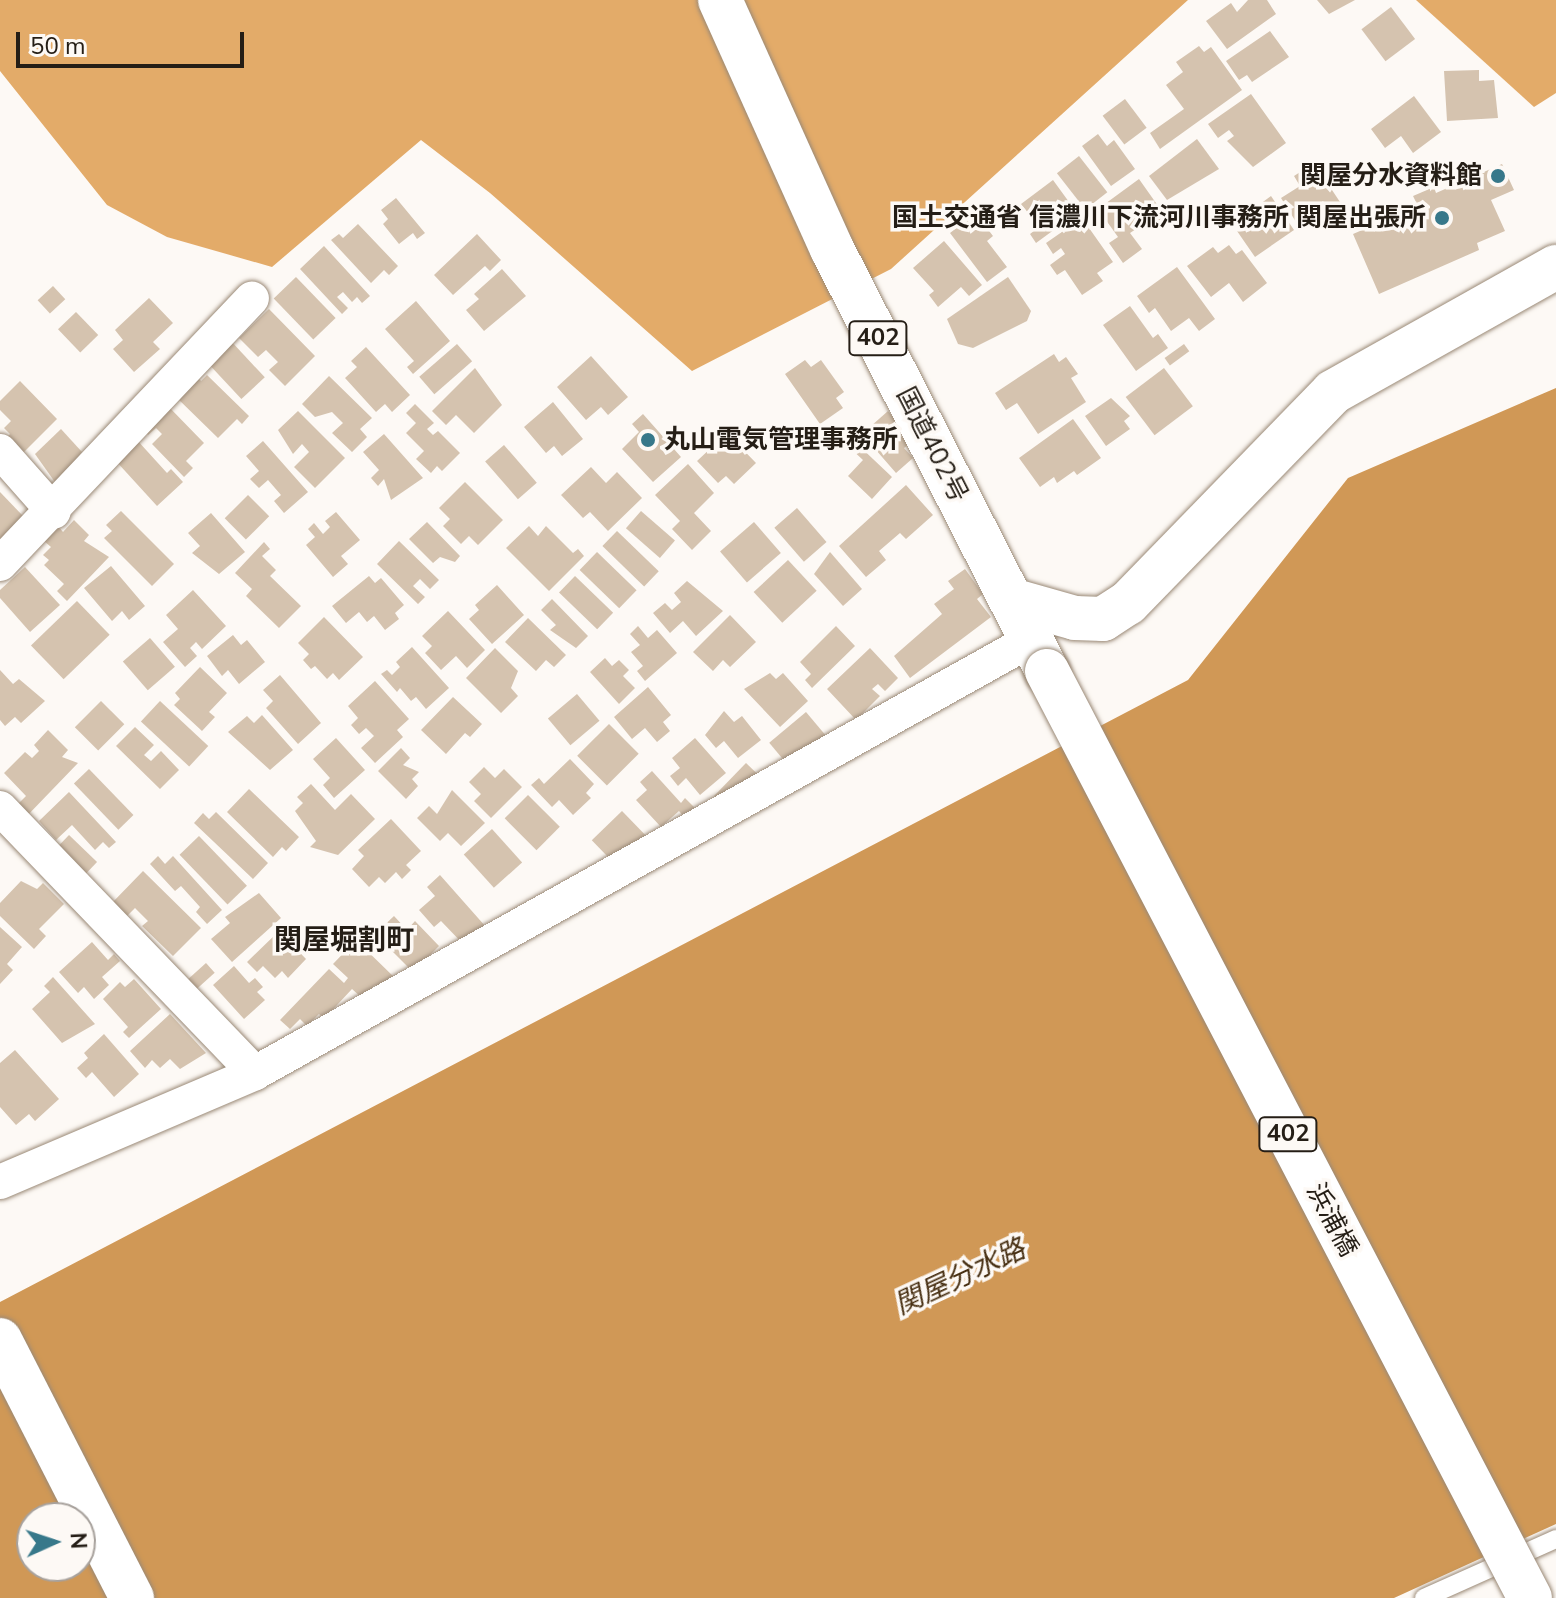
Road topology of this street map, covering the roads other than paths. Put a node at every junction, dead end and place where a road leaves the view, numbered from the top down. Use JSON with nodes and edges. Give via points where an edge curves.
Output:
{"nodes":[{"id":1,"x":720,"y":0,"type":"edge"},
{"id":2,"x":1556,"y":267,"type":"edge"},
{"id":3,"x":252,"y":298,"type":"dead end"},
{"id":4,"x":0,"y":451,"type":"edge"},
{"id":5,"x":54,"y":512,"type":"junction"},
{"id":6,"x":0,"y":564,"type":"edge"},
{"id":7,"x":1011,"y":600,"type":"junction"},
{"id":8,"x":1039,"y":656,"type":"junction"},
{"id":9,"x":0,"y":808,"type":"edge"},
{"id":10,"x":255,"y":1073,"type":"junction"},
{"id":11,"x":0,"y":1182,"type":"edge"},
{"id":12,"x":0,"y":1340,"type":"edge"},
{"id":13,"x":1556,"y":1539,"type":"edge"},
{"id":14,"x":132,"y":1598,"type":"edge"},
{"id":15,"x":1424,"y":1598,"type":"edge"},
{"id":16,"x":1530,"y":1598,"type":"edge"}],
"edges":[{"from":1,"to":7,"type":"main road","name":"国道402号","number":"402","via":[[832,249]]},
{"from":2,"to":7,"type":"main road","via":[[1333,392],[1128,603],[1103,619],[1075,618]]},
{"from":3,"to":5,"type":"street"},
{"from":4,"to":5,"type":"street"},
{"from":5,"to":6,"type":"street"},
{"from":7,"to":8,"type":"main road","name":"国道402号","number":"402"},
{"from":8,"to":10,"type":"street"},
{"from":8,"to":16,"type":"main road","name":"浜浦橋","number":"402","bridge":true},
{"from":9,"to":10,"type":"street"},
{"from":10,"to":11,"type":"street"},
{"from":12,"to":14,"type":"main road"},
{"from":13,"to":15,"type":"lane"}]}
